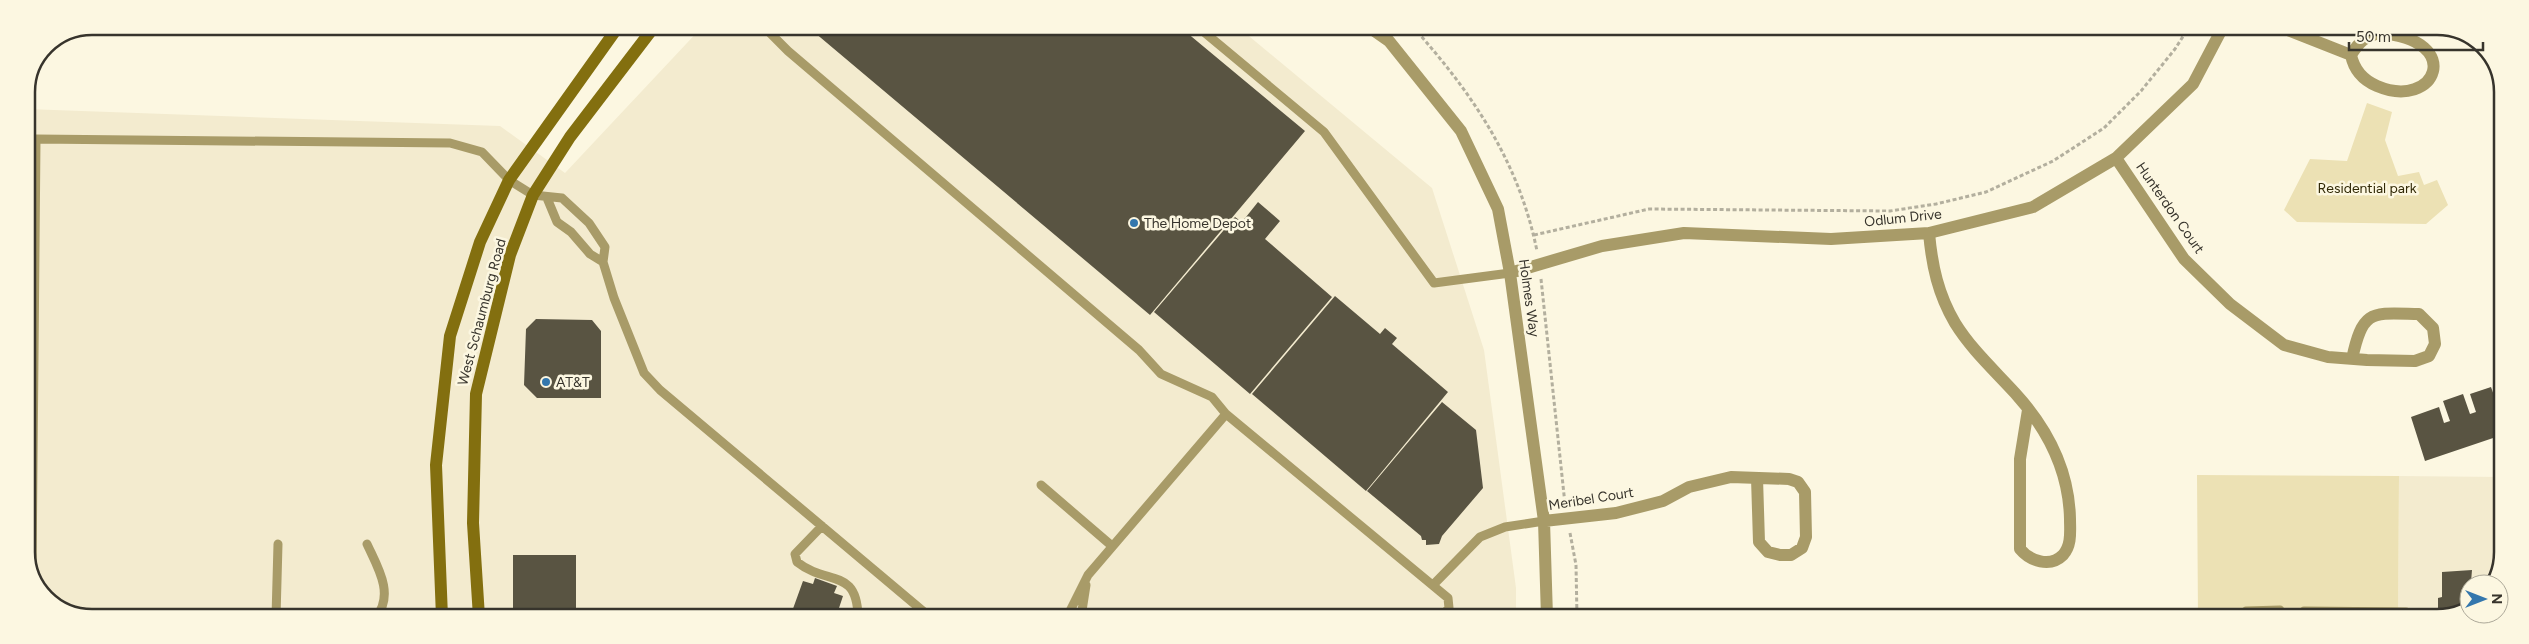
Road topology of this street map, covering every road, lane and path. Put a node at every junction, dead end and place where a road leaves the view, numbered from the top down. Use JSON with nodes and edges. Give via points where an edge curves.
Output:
{"nodes":[{"id":1,"x":612,"y":35,"type":"edge"},
{"id":2,"x":648,"y":35,"type":"edge"},
{"id":3,"x":772,"y":35,"type":"edge"},
{"id":4,"x":1208,"y":35,"type":"edge"},
{"id":5,"x":1381,"y":35,"type":"edge"},
{"id":6,"x":2184,"y":35,"type":"edge"},
{"id":7,"x":2219,"y":35,"type":"edge"},
{"id":8,"x":2298,"y":35,"type":"edge"},
{"id":9,"x":2368,"y":35,"type":"edge"},
{"id":10,"x":2399,"y":35,"type":"edge"},
{"id":11,"x":2351,"y":55,"type":"junction"},
{"id":12,"x":36,"y":139,"type":"joint"},
{"id":13,"x":2116,"y":158,"type":"junction"},
{"id":14,"x":509,"y":180,"type":"junction"},
{"id":15,"x":533,"y":195,"type":"junction"},
{"id":16,"x":547,"y":198,"type":"junction"},
{"id":17,"x":1929,"y":233,"type":"junction"},
{"id":18,"x":1534,"y":235,"type":"dead end"},
{"id":19,"x":35,"y":247,"type":"edge"},
{"id":20,"x":603,"y":262,"type":"junction"},
{"id":21,"x":1510,"y":273,"type":"junction"},
{"id":22,"x":2352,"y":359,"type":"junction"},
{"id":23,"x":2028,"y":410,"type":"junction"},
{"id":24,"x":1226,"y":414,"type":"junction"},
{"id":25,"x":1758,"y":478,"type":"junction"},
{"id":26,"x":1041,"y":485,"type":"dead end"},
{"id":27,"x":1544,"y":521,"type":"junction"},
{"id":28,"x":822,"y":526,"type":"junction"},
{"id":29,"x":278,"y":544,"type":"dead end"},
{"id":30,"x":367,"y":544,"type":"dead end"},
{"id":31,"x":1112,"y":546,"type":"junction"},
{"id":32,"x":1088,"y":575,"type":"junction"},
{"id":33,"x":1433,"y":585,"type":"junction"},
{"id":34,"x":276,"y":609,"type":"edge"},
{"id":35,"x":380,"y":609,"type":"edge"},
{"id":36,"x":442,"y":609,"type":"edge"},
{"id":37,"x":478,"y":609,"type":"edge"},
{"id":38,"x":858,"y":609,"type":"edge"},
{"id":39,"x":921,"y":609,"type":"edge"},
{"id":40,"x":1071,"y":609,"type":"edge"},
{"id":41,"x":1082,"y":609,"type":"edge"},
{"id":42,"x":1448,"y":609,"type":"edge"},
{"id":43,"x":1547,"y":609,"type":"edge"}],
"edges":[{"from":1,"to":14,"type":"main road","name":"West Schaumburg Road"},
{"from":2,"to":15,"type":"main road","name":"West Schaumburg Road","via":[[570,136]]},
{"from":3,"to":24,"type":"lane","via":[[1139,350],[1161,374],[1212,396]]},
{"from":4,"to":21,"type":"lane","via":[[1324,132],[1434,282]]},
{"from":5,"to":21,"type":"street","name":"Holmes Way","via":[[1461,132],[1498,209]]},
{"from":6,"to":18,"type":"path","via":[[2140,91],[2104,128],[2053,161],[1986,192],[1890,211],[1649,209]]},
{"from":7,"to":13,"type":"street","name":"Odlum Drive","via":[[2193,84]]},
{"from":8,"to":11,"type":"street"},
{"from":9,"to":11,"type":"street"},
{"from":10,"to":11,"type":"street","via":[[2426,48],[2434,66],[2422,86],[2406,92],[2382,88],[2366,80],[2356,69]]},
{"from":12,"to":14,"type":"lane","via":[[450,143],[482,152]]},
{"from":12,"to":19,"type":"lane"},
{"from":13,"to":17,"type":"street","name":"Odlum Drive","via":[[2033,207]]},
{"from":13,"to":22,"type":"street","name":"Hunterdon Court","via":[[2184,259],[2230,304],[2284,345],[2328,357]]},
{"from":14,"to":15,"type":"lane"},
{"from":14,"to":36,"type":"main road","name":"West Schaumburg Road","via":[[480,242],[450,336],[436,465]]},
{"from":15,"to":16,"type":"lane"},
{"from":15,"to":37,"type":"main road","name":"West Schaumburg Road","via":[[510,255],[476,394],[473,523]]},
{"from":16,"to":20,"type":"lane","via":[[557,222]]},
{"from":16,"to":20,"type":"lane","via":[[562,198],[588,223],[605,248]]},
{"from":17,"to":21,"type":"street","name":"Odlum Drive","via":[[1831,239],[1684,233],[1602,246]]},
{"from":17,"to":23,"type":"street","via":[[1933,269],[1942,300],[1976,351]]},
{"from":20,"to":28,"type":"lane","via":[[644,373]]},
{"from":21,"to":27,"type":"street","name":"Holmes Way"},
{"from":22,"to":22,"type":"street","name":"Hunterdon Court","via":[[2415,362],[2429,356],[2435,344],[2433,328],[2419,314],[2378,313],[2365,320],[2357,334]]},
{"from":23,"to":23,"type":"street","via":[[2020,459],[2020,549],[2035,561],[2047,562],[2060,558],[2068,550],[2070,497],[2063,469],[2051,442]]},
{"from":24,"to":31,"type":"lane"},
{"from":24,"to":33,"type":"lane"},
{"from":25,"to":25,"type":"street","name":"Meribel Court","via":[[1759,542],[1774,554],[1792,555],[1802,548],[1806,537],[1803,486],[1788,479]]},
{"from":25,"to":27,"type":"street","name":"Meribel Court","via":[[1731,477],[1712,481],[1689,487],[1663,501],[1616,513]]},
{"from":26,"to":31,"type":"lane"},
{"from":27,"to":33,"type":"lane","via":[[1505,527],[1480,537]]},
{"from":27,"to":43,"type":"street","name":"Holmes Way"},
{"from":28,"to":38,"type":"lane","via":[[795,554],[797,562],[805,569],[847,584],[858,599]]},
{"from":28,"to":39,"type":"lane"},
{"from":29,"to":34,"type":"lane"},
{"from":30,"to":35,"type":"lane","via":[[385,588]]},
{"from":31,"to":32,"type":"lane"},
{"from":32,"to":40,"type":"lane"},
{"from":32,"to":41,"type":"lane"},
{"from":33,"to":42,"type":"lane","via":[[1448,598]]}]}
